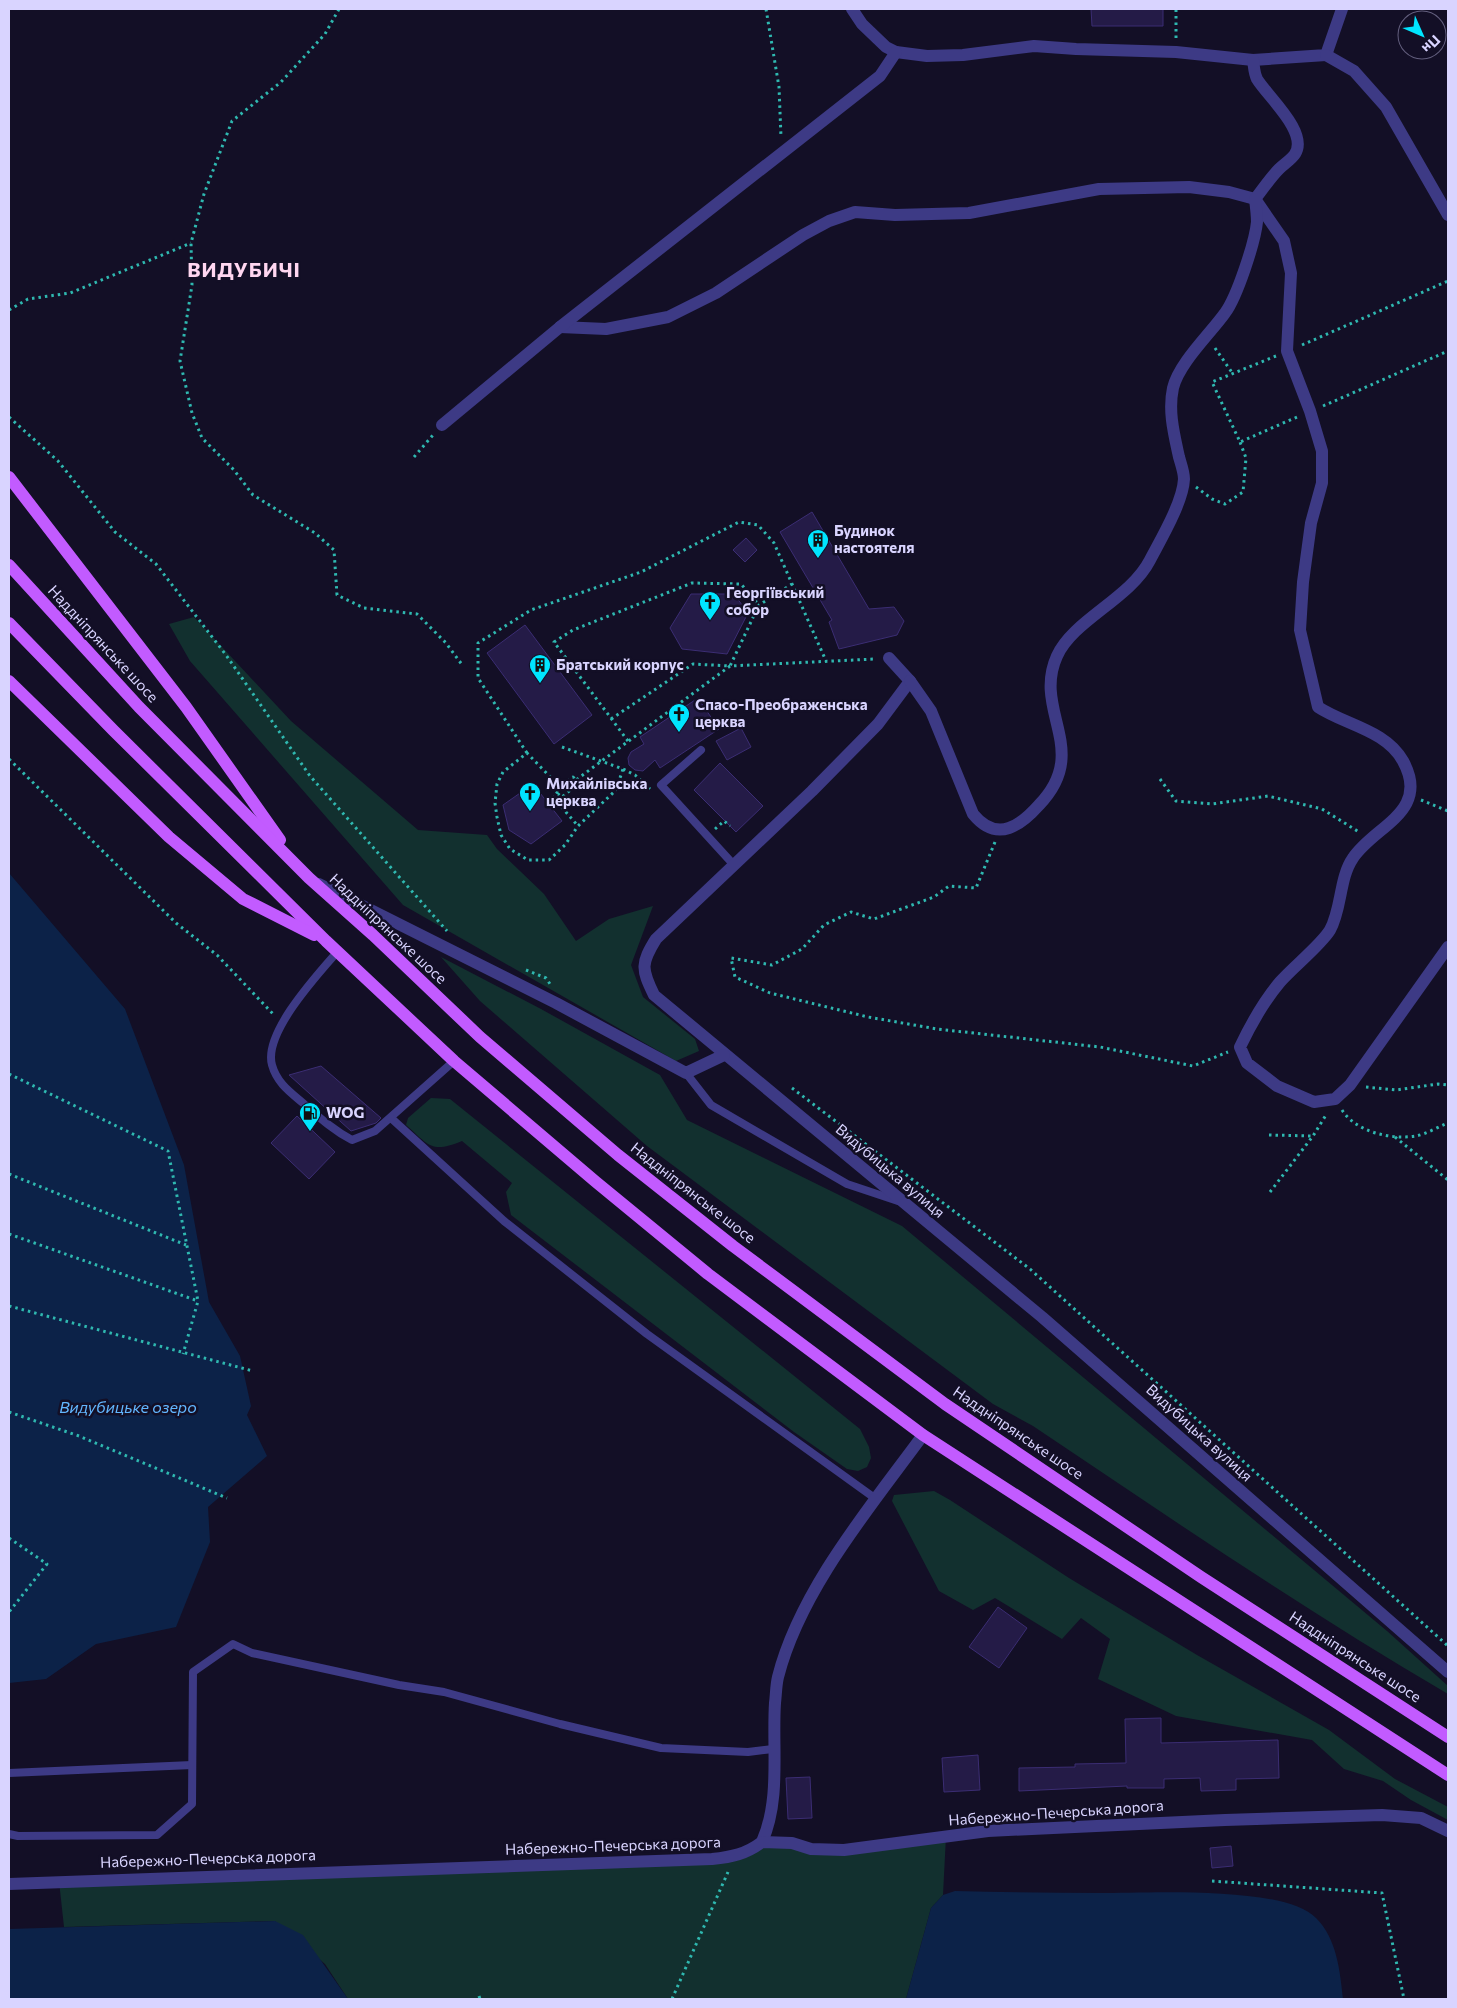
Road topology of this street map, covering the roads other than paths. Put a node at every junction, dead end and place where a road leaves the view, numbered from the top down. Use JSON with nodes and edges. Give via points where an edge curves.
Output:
{"nodes":[{"id":1,"x":852,"y":9,"type":"edge"},
{"id":2,"x":1342,"y":9,"type":"edge"},
{"id":3,"x":896,"y":52,"type":"junction"},
{"id":4,"x":1326,"y":56,"type":"junction"},
{"id":5,"x":1253,"y":60,"type":"junction"},
{"id":6,"x":1255,"y":199,"type":"junction"},
{"id":7,"x":1448,"y":215,"type":"edge"},
{"id":8,"x":560,"y":327,"type":"junction"},
{"id":9,"x":442,"y":425,"type":"road end"},
{"id":10,"x":9,"y":477,"type":"edge"},
{"id":11,"x":9,"y":565,"type":"edge"},
{"id":12,"x":9,"y":623,"type":"edge"},
{"id":13,"x":888,"y":658,"type":"road end"},
{"id":14,"x":9,"y":681,"type":"edge"},
{"id":15,"x":910,"y":681,"type":"junction"},
{"id":16,"x":701,"y":750,"type":"dead end"},
{"id":17,"x":733,"y":864,"type":"junction"},
{"id":18,"x":300,"y":869,"type":"junction"},
{"id":19,"x":309,"y":878,"type":"junction"},
{"id":20,"x":326,"y":941,"type":"junction"},
{"id":21,"x":1448,"y":947,"type":"edge"},
{"id":22,"x":338,"y":950,"type":"junction"},
{"id":23,"x":724,"y":1055,"type":"junction"},
{"id":24,"x":454,"y":1061,"type":"junction"},
{"id":25,"x":686,"y":1073,"type":"junction"},
{"id":26,"x":391,"y":1118,"type":"junction"},
{"id":27,"x":902,"y":1202,"type":"junction"},
{"id":28,"x":923,"y":1435,"type":"junction"},
{"id":29,"x":876,"y":1499,"type":"junction"},
{"id":30,"x":1448,"y":1672,"type":"edge"},
{"id":31,"x":1448,"y":1736,"type":"edge"},
{"id":32,"x":773,"y":1749,"type":"junction"},
{"id":33,"x":192,"y":1765,"type":"junction"},
{"id":34,"x":9,"y":1773,"type":"edge"},
{"id":35,"x":1448,"y":1775,"type":"edge"},
{"id":36,"x":1448,"y":1831,"type":"edge"},
{"id":37,"x":9,"y":1834,"type":"edge"},
{"id":38,"x":762,"y":1842,"type":"junction"},
{"id":39,"x":9,"y":1884,"type":"edge"}],
"edges":[{"from":1,"to":3,"type":"street","via":[[878,40]]},
{"from":2,"to":4,"type":"street"},
{"from":3,"to":5,"type":"street","via":[[928,56],[1034,46],[1176,52]]},
{"from":3,"to":8,"type":"street","via":[[880,76]]},
{"from":4,"to":5,"type":"street"},
{"from":4,"to":7,"type":"street","via":[[1354,71],[1386,107]]},
{"from":5,"to":6,"type":"street","via":[[1256,76],[1267,95],[1285,113],[1298,144],[1296,153]]},
{"from":6,"to":8,"type":"street","via":[[1189,187],[1099,189],[968,213],[855,212],[803,235],[716,293],[668,317],[606,329]]},
{"from":6,"to":15,"type":"street","via":[[1257,223],[1243,272],[1227,311],[1190,356],[1173,387],[1171,420],[1184,478],[1181,495],[1149,563],[1112,603],[1063,646],[1056,657],[1050,685],[1063,748],[1061,766],[1055,787],[1023,821],[1000,830],[982,824],[973,814],[931,711]]},
{"from":6,"to":21,"type":"street","via":[[1284,241],[1291,273],[1287,351],[1322,451],[1322,483],[1311,523],[1300,630],[1318,707],[1334,718],[1379,736],[1402,760],[1410,784],[1406,806],[1382,832],[1363,844],[1351,860],[1330,930],[1279,983],[1252,1023],[1240,1046],[1247,1063],[1277,1086],[1314,1102],[1335,1099],[1350,1085]]},
{"from":8,"to":9,"type":"street"},
{"from":10,"to":18,"type":"main road","via":[[186,707]]},
{"from":11,"to":18,"type":"main road","name":"Наддніпрянське шосе","via":[[139,707]]},
{"from":12,"to":20,"type":"main road"},
{"from":13,"to":15,"type":"street"},
{"from":14,"to":20,"type":"main road","via":[[168,837],[242,899]]},
{"from":15,"to":17,"type":"street","name":"Видубицька вулиця","via":[[878,724]]},
{"from":16,"to":17,"type":"lane","via":[[661,785]]},
{"from":17,"to":23,"type":"street","name":"Видубицька вулиця","via":[[656,939],[644,958],[644,975],[654,995]]},
{"from":18,"to":19,"type":"main road","name":"Наддніпрянське шосе"},
{"from":19,"to":25,"type":"street"},
{"from":19,"to":31,"type":"main road","name":"Наддніпрянське шосе","via":[[480,1037],[618,1155],[740,1251],[945,1404],[1201,1577]]},
{"from":20,"to":22,"type":"main road"},
{"from":22,"to":24,"type":"main road"},
{"from":22,"to":26,"type":"lane","via":[[309,984],[283,1024],[273,1046],[272,1064],[280,1082],[334,1131],[352,1140],[375,1131]]},
{"from":23,"to":25,"type":"street"},
{"from":23,"to":27,"type":"street","name":"Видубицька вулиця"},
{"from":24,"to":26,"type":"lane"},
{"from":24,"to":28,"type":"main road","via":[[708,1274]]},
{"from":25,"to":27,"type":"lane","via":[[711,1105],[847,1184]]},
{"from":26,"to":29,"type":"lane","via":[[504,1221],[640,1328]]},
{"from":27,"to":30,"type":"street","name":"Видубицька вулиця","via":[[1042,1317]]},
{"from":28,"to":29,"type":"street"},
{"from":28,"to":35,"type":"main road"},
{"from":29,"to":32,"type":"street","via":[[819,1582],[794,1630],[777,1678]]},
{"from":32,"to":33,"type":"lane","via":[[748,1752],[661,1748],[444,1692],[252,1653],[232,1644],[193,1672]]},
{"from":32,"to":38,"type":"street","via":[[773,1796],[769,1826]]},
{"from":33,"to":34,"type":"lane"},
{"from":33,"to":37,"type":"lane","via":[[192,1804],[157,1834]]},
{"from":36,"to":38,"type":"street","name":"Набережно-Печерська дорога","via":[[1421,1818],[1382,1816],[988,1831],[844,1850]]},
{"from":38,"to":39,"type":"street","name":"Набережно-Печерська дорога","via":[[734,1857]]}]}
